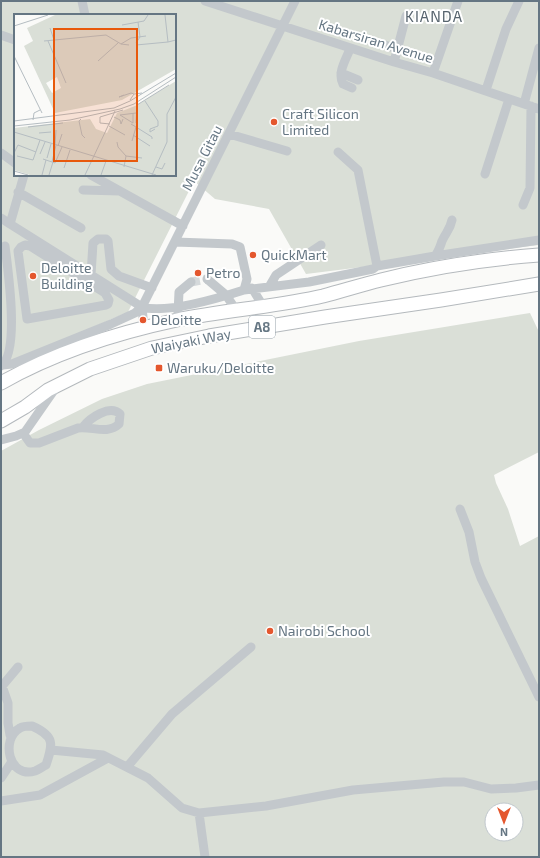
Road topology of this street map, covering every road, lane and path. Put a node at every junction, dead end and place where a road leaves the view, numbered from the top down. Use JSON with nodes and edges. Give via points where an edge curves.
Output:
{"nodes":[{"id":1,"x":82,"y":1,"type":"edge"},
{"id":2,"x":205,"y":1,"type":"edge"},
{"id":3,"x":295,"y":1,"type":"edge"},
{"id":4,"x":458,"y":1,"type":"edge"},
{"id":5,"x":519,"y":1,"type":"edge"},
{"id":6,"x":85,"y":14,"type":"edge"},
{"id":7,"x":406,"y":16,"type":"dead end"},
{"id":8,"x":282,"y":27,"type":"junction"},
{"id":9,"x":1,"y":35,"type":"edge"},
{"id":10,"x":14,"y":40,"type":"edge"},
{"id":11,"x":382,"y":44,"type":"dead end"},
{"id":12,"x":350,"y":48,"type":"junction"},
{"id":13,"x":539,"y":48,"type":"edge"},
{"id":14,"x":397,"y":49,"type":"junction"},
{"id":15,"x":394,"y":62,"type":"junction"},
{"id":16,"x":341,"y":73,"type":"junction"},
{"id":17,"x":433,"y":73,"type":"junction"},
{"id":18,"x":358,"y":80,"type":"dead end"},
{"id":19,"x":352,"y":88,"type":"dead end"},
{"id":20,"x":486,"y":90,"type":"junction"},
{"id":21,"x":509,"y":99,"type":"junction"},
{"id":22,"x":531,"y":106,"type":"edge"},
{"id":23,"x":229,"y":134,"type":"junction"},
{"id":24,"x":287,"y":151,"type":"dead end"},
{"id":25,"x":338,"y":152,"type":"dead end"},
{"id":26,"x":1,"y":154,"type":"edge"},
{"id":27,"x":14,"y":162,"type":"edge"},
{"id":28,"x":485,"y":174,"type":"dead end"},
{"id":29,"x":24,"y":176,"type":"edge"},
{"id":30,"x":93,"y":176,"type":"edge"},
{"id":31,"x":83,"y":190,"type":"dead end"},
{"id":32,"x":121,"y":191,"type":"junction"},
{"id":33,"x":18,"y":192,"type":"junction"},
{"id":34,"x":523,"y":205,"type":"dead end"},
{"id":35,"x":1,"y":218,"type":"edge"},
{"id":36,"x":452,"y":220,"type":"dead end"},
{"id":37,"x":6,"y":223,"type":"edge"},
{"id":38,"x":183,"y":226,"type":"junction"},
{"id":39,"x":82,"y":228,"type":"dead end"},
{"id":40,"x":539,"y":240,"type":"edge"},
{"id":41,"x":175,"y":242,"type":"junction"},
{"id":42,"x":321,"y":245,"type":"dead end"},
{"id":43,"x":5,"y":246,"type":"dead end"},
{"id":44,"x":539,"y":255,"type":"edge"},
{"id":45,"x":435,"y":256,"type":"junction"},
{"id":46,"x":376,"y":266,"type":"junction"},
{"id":47,"x":92,"y":275,"type":"junction"},
{"id":48,"x":207,"y":279,"type":"dead end"},
{"id":49,"x":191,"y":282,"type":"tunnel mouth"},
{"id":50,"x":539,"y":284,"type":"edge"},
{"id":51,"x":269,"y":287,"type":"junction"},
{"id":52,"x":152,"y":288,"type":"junction"},
{"id":53,"x":248,"y":289,"type":"junction"},
{"id":54,"x":226,"y":295,"type":"junction"},
{"id":55,"x":264,"y":306,"type":"junction"},
{"id":56,"x":142,"y":307,"type":"junction"},
{"id":57,"x":178,"y":307,"type":"junction"},
{"id":58,"x":236,"y":310,"type":"junction"},
{"id":59,"x":25,"y":313,"type":"junction"},
{"id":60,"x":11,"y":316,"type":"junction"},
{"id":61,"x":177,"y":320,"type":"junction"},
{"id":62,"x":144,"y":328,"type":"junction"},
{"id":63,"x":2,"y":366,"type":"edge"},
{"id":64,"x":1,"y":383,"type":"edge"},
{"id":65,"x":58,"y":385,"type":"junction"},
{"id":66,"x":1,"y":421,"type":"edge"},
{"id":67,"x":83,"y":427,"type":"dead end"},
{"id":68,"x":23,"y":433,"type":"junction"},
{"id":69,"x":1,"y":440,"type":"edge"},
{"id":70,"x":460,"y":509,"type":"dead end"},
{"id":71,"x":251,"y":646,"type":"dead end"},
{"id":72,"x":18,"y":667,"type":"dead end"},
{"id":73,"x":539,"y":697,"type":"edge"},
{"id":74,"x":10,"y":735,"type":"junction"},
{"id":75,"x":51,"y":750,"type":"junction"},
{"id":76,"x":3,"y":751,"type":"edge"},
{"id":77,"x":108,"y":758,"type":"junction"},
{"id":78,"x":10,"y":763,"type":"junction"},
{"id":79,"x":127,"y":767,"type":"junction"},
{"id":80,"x":1,"y":778,"type":"edge"},
{"id":81,"x":539,"y":786,"type":"edge"},
{"id":82,"x":1,"y":801,"type":"edge"},
{"id":83,"x":199,"y":813,"type":"junction"},
{"id":84,"x":205,"y":857,"type":"edge"}],
"edges":[{"from":1,"to":6,"type":"street"},
{"from":2,"to":8,"type":"street","name":"Kabarsiran Avenue"},
{"from":3,"to":8,"type":"street","name":"Musa Gitau"},
{"from":4,"to":17,"type":"street"},
{"from":5,"to":20,"type":"street","via":[[506,29]]},
{"from":7,"to":14,"type":"street"},
{"from":8,"to":12,"type":"street","name":"Kabarsiran Avenue"},
{"from":8,"to":23,"type":"street","name":"Musa Gitau"},
{"from":9,"to":10,"type":"street"},
{"from":11,"to":14,"type":"street"},
{"from":12,"to":15,"type":"street","name":"Kabarsiran Avenue"},
{"from":12,"to":16,"type":"street"},
{"from":13,"to":22,"type":"street"},
{"from":14,"to":15,"type":"street"},
{"from":15,"to":17,"type":"street","name":"Kabarsiran Avenue"},
{"from":16,"to":18,"type":"street"},
{"from":16,"to":19,"type":"street","via":[[342,82]]},
{"from":17,"to":20,"type":"street","name":"Kabarsiran Avenue"},
{"from":20,"to":21,"type":"street","name":"Kabarsiran Avenue"},
{"from":21,"to":22,"type":"street","name":"Kabarsiran Avenue"},
{"from":21,"to":28,"type":"street"},
{"from":22,"to":34,"type":"street","via":[[530,183]]},
{"from":23,"to":24,"type":"street"},
{"from":23,"to":38,"type":"street","name":"Musa Gitau"},
{"from":25,"to":46,"type":"street","via":[[358,170]]},
{"from":26,"to":27,"type":"street"},
{"from":29,"to":33,"type":"street"},
{"from":30,"to":32,"type":"street"},
{"from":31,"to":32,"type":"street"},
{"from":32,"to":38,"type":"street"},
{"from":33,"to":37,"type":"street"},
{"from":33,"to":39,"type":"street"},
{"from":35,"to":37,"type":"street"},
{"from":36,"to":45,"type":"street","via":[[451,228]]},
{"from":37,"to":47,"type":"street"},
{"from":38,"to":41,"type":"street","name":"Musa Gitau"},
{"from":40,"to":45,"type":"street"},
{"from":41,"to":52,"type":"street","name":"Musa Gitau"},
{"from":41,"to":53,"type":"street","via":[[232,244],[240,248]]},
{"from":42,"to":51,"type":"street","via":[[276,275]]},
{"from":43,"to":60,"type":"street"},
{"from":44,"to":55,"type":"highway","name":"Waiyaki Way","number":"A8","via":[[516,256],[435,269],[323,296]]},
{"from":45,"to":46,"type":"street"},
{"from":46,"to":51,"type":"street","via":[[373,269],[309,282]]},
{"from":47,"to":52,"type":"street","via":[[93,243],[98,239],[106,239],[111,269],[119,276]]},
{"from":47,"to":56,"type":"street"},
{"from":48,"to":54,"type":"street"},
{"from":49,"to":57,"type":"street","via":[[179,292]]},
{"from":50,"to":65,"type":"highway","name":"Waiyaki Way","number":"A8","via":[[209,336],[152,348],[90,368]]},
{"from":51,"to":53,"type":"street"},
{"from":52,"to":56,"type":"street","name":"Musa Gitau"},
{"from":53,"to":54,"type":"street"},
{"from":53,"to":55,"type":"street"},
{"from":54,"to":57,"type":"street"},
{"from":54,"to":58,"type":"street"},
{"from":55,"to":58,"type":"highway","name":"Waiyaki Way","number":"A8"},
{"from":56,"to":57,"type":"street","via":[[150,310]]},
{"from":56,"to":62,"type":"street"},
{"from":56,"to":63,"type":"street","via":[[111,324]]},
{"from":57,"to":61,"type":"street"},
{"from":58,"to":61,"type":"highway","name":"Waiyaki Way","number":"A8"},
{"from":59,"to":59,"type":"street","via":[[27,319],[106,306],[109,300],[105,293],[25,245],[18,251]]},
{"from":59,"to":60,"type":"street"},
{"from":60,"to":63,"type":"street","via":[[11,345]]},
{"from":61,"to":62,"type":"highway","name":"Waiyaki Way","number":"A8"},
{"from":62,"to":64,"type":"highway","name":"Waiyaki Way","number":"A8","via":[[109,337],[22,371]]},
{"from":65,"to":66,"type":"highway","name":"Waiyaki Way","number":"A8"},
{"from":65,"to":68,"type":"street"},
{"from":67,"to":68,"type":"street","via":[[39,443],[30,443]]},
{"from":68,"to":69,"type":"street"},
{"from":70,"to":73,"type":"street","via":[[481,578]]},
{"from":71,"to":79,"type":"street","via":[[172,714]]},
{"from":72,"to":74,"type":"street","via":[[2,686],[8,703]]},
{"from":74,"to":75,"type":"street","via":[[20,728],[32,726],[44,731],[51,741]]},
{"from":74,"to":76,"type":"street"},
{"from":75,"to":77,"type":"street","via":[[104,755]]},
{"from":75,"to":78,"type":"street","via":[[46,765],[34,771],[21,771]]},
{"from":76,"to":78,"type":"street"},
{"from":77,"to":79,"type":"street"},
{"from":77,"to":82,"type":"street","via":[[40,795]]},
{"from":78,"to":80,"type":"street"},
{"from":79,"to":83,"type":"street","via":[[148,778],[182,808]]},
{"from":81,"to":83,"type":"street","via":[[491,789],[464,782],[444,782],[353,790],[266,806]]},
{"from":83,"to":84,"type":"street"}]}
